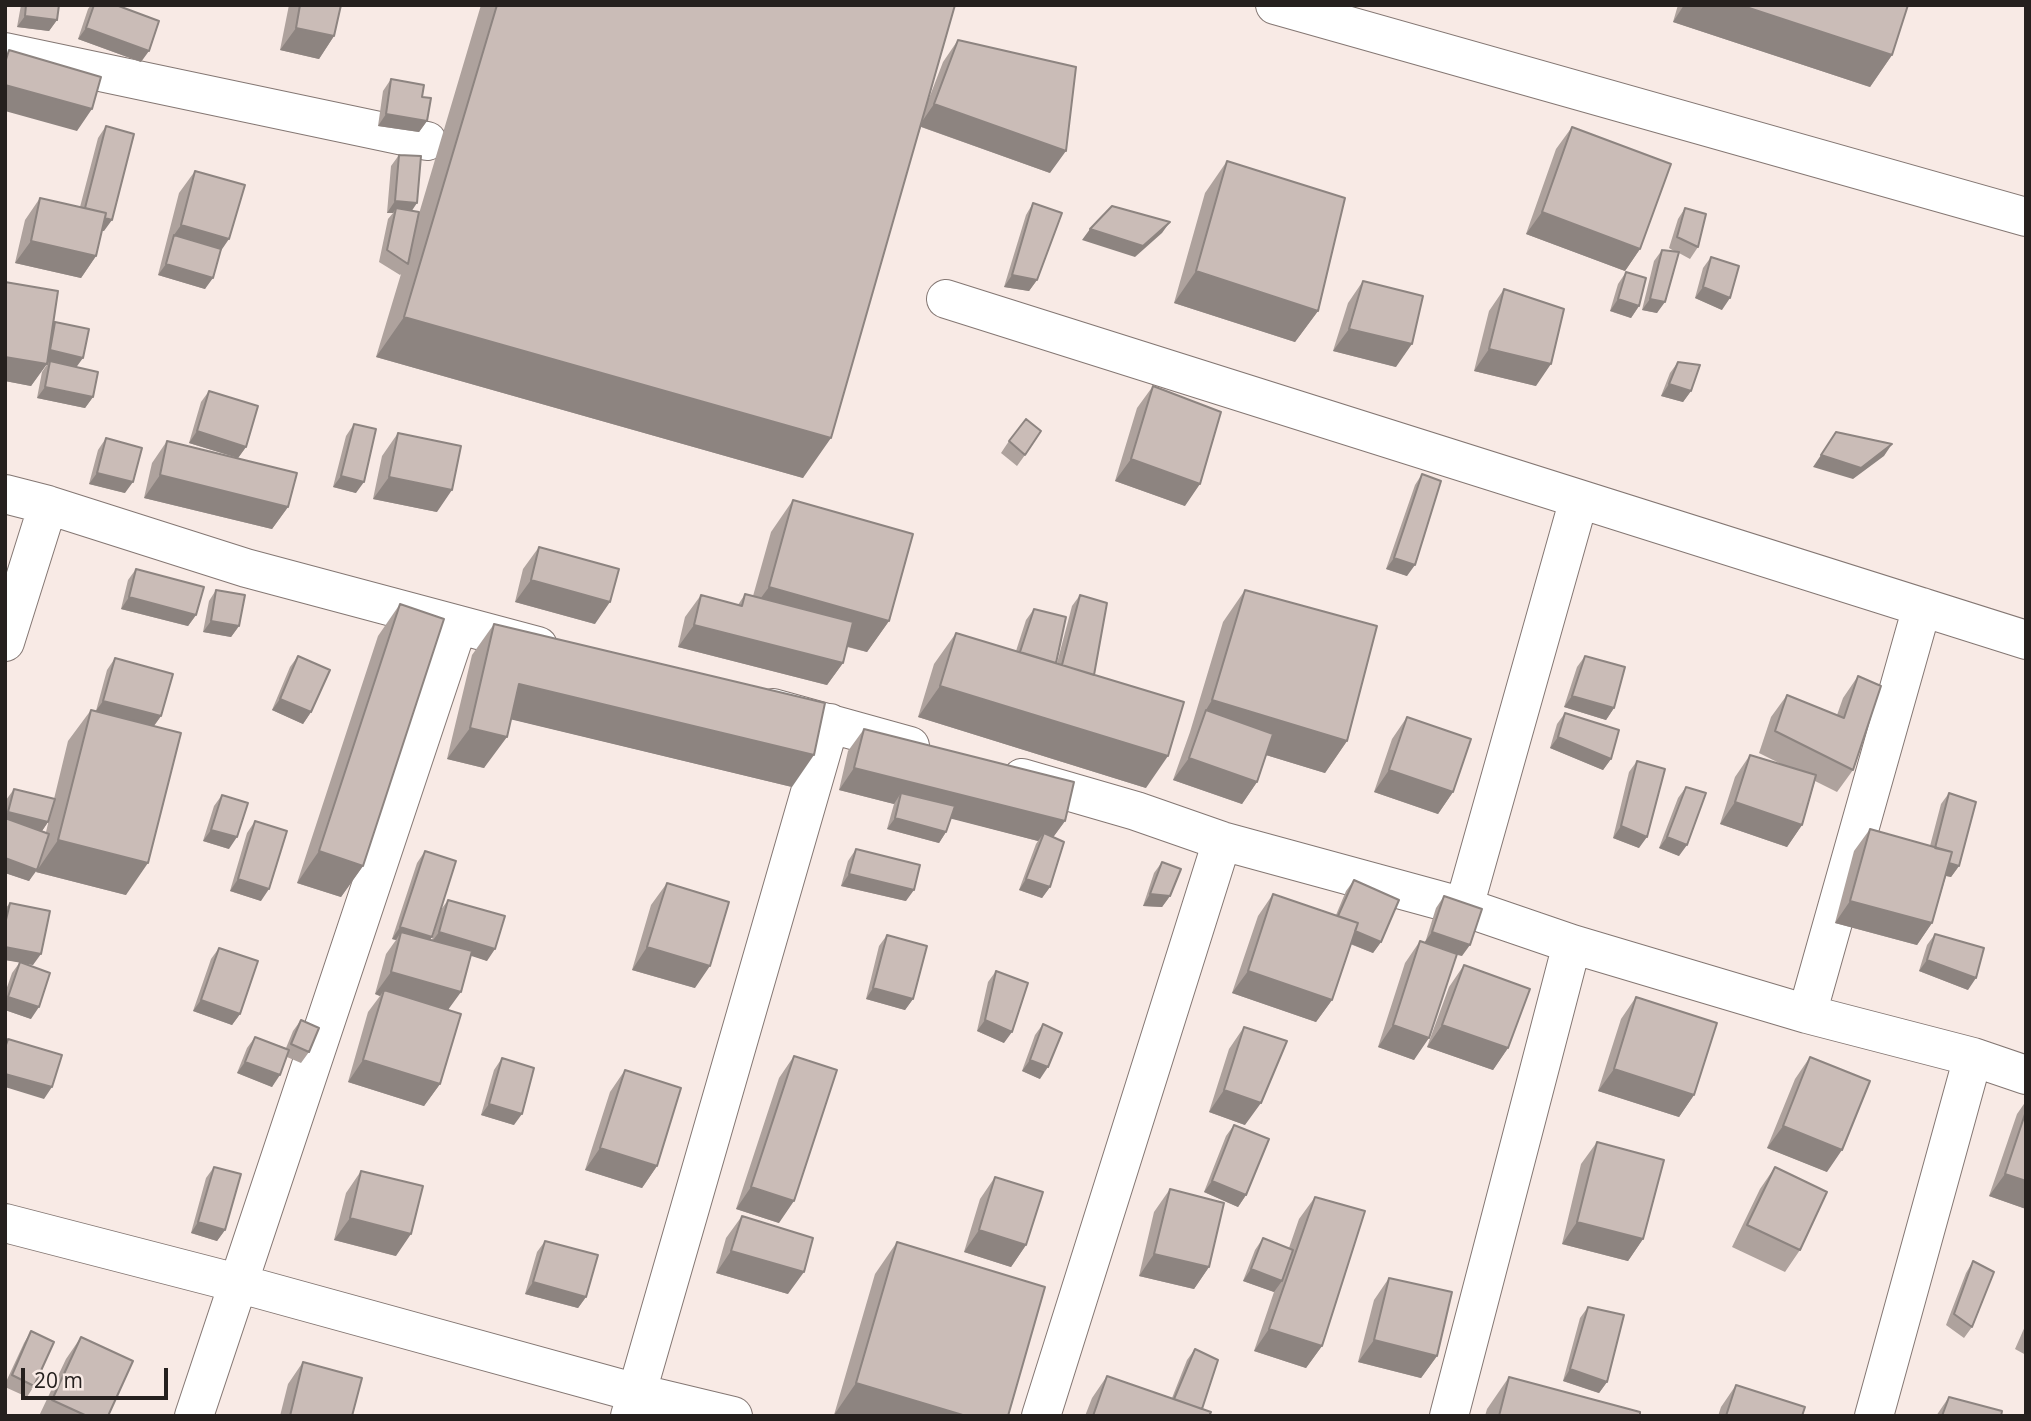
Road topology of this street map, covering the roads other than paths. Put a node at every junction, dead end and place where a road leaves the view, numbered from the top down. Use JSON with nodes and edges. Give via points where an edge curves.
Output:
{"nodes":[{"id":1,"x":1275,"y":5,"type":"edge"},
{"id":2,"x":5,"y":52,"type":"edge"},
{"id":3,"x":427,"y":141,"type":"dead end"},
{"id":4,"x":2026,"y":217,"type":"edge"},
{"id":5,"x":946,"y":299,"type":"dead end"},
{"id":6,"x":5,"y":494,"type":"edge"},
{"id":7,"x":1578,"y":499,"type":"junction"},
{"id":8,"x":48,"y":505,"type":"junction"},
{"id":9,"x":1922,"y":607,"type":"junction"},
{"id":10,"x":458,"y":625,"type":"junction"},
{"id":11,"x":2026,"y":640,"type":"edge"},
{"id":12,"x":5,"y":642,"type":"edge"},
{"id":13,"x":565,"y":653,"type":"edge"},
{"id":14,"x":737,"y":699,"type":"edge"},
{"id":15,"x":830,"y":723,"type":"junction"},
{"id":16,"x":936,"y":754,"type":"edge"},
{"id":17,"x":989,"y":769,"type":"edge"},
{"id":18,"x":1222,"y":841,"type":"junction"},
{"id":19,"x":1464,"y":907,"type":"junction"},
{"id":20,"x":1572,"y":944,"type":"junction"},
{"id":21,"x":1807,"y":1014,"type":"junction"},
{"id":22,"x":1973,"y":1057,"type":"junction"},
{"id":23,"x":2026,"y":1075,"type":"edge"},
{"id":24,"x":5,"y":1223,"type":"edge"},
{"id":25,"x":237,"y":1283,"type":"junction"},
{"id":26,"x":633,"y":1404,"type":"edge"},
{"id":27,"x":194,"y":1416,"type":"edge"},
{"id":28,"x":733,"y":1416,"type":"edge"},
{"id":29,"x":1041,"y":1416,"type":"edge"},
{"id":30,"x":1449,"y":1416,"type":"edge"},
{"id":31,"x":1874,"y":1416,"type":"edge"}],
"edges":[{"from":1,"to":4,"type":"street"},
{"from":2,"to":3,"type":"street"},
{"from":5,"to":7,"type":"street"},
{"from":6,"to":8,"type":"street"},
{"from":7,"to":9,"type":"street"},
{"from":7,"to":19,"type":"street"},
{"from":8,"to":10,"type":"street","via":[[246,568]]},
{"from":8,"to":12,"type":"street"},
{"from":9,"to":11,"type":"street"},
{"from":9,"to":21,"type":"street"},
{"from":10,"to":13,"type":"street"},
{"from":10,"to":25,"type":"street"},
{"from":14,"to":15,"type":"street"},
{"from":15,"to":16,"type":"street"},
{"from":15,"to":26,"type":"street"},
{"from":17,"to":18,"type":"street"},
{"from":18,"to":19,"type":"street"},
{"from":18,"to":29,"type":"street"},
{"from":19,"to":20,"type":"street"},
{"from":20,"to":21,"type":"street"},
{"from":20,"to":30,"type":"street"},
{"from":21,"to":22,"type":"street"},
{"from":22,"to":23,"type":"street"},
{"from":22,"to":31,"type":"street"},
{"from":24,"to":25,"type":"street"},
{"from":25,"to":26,"type":"street"},
{"from":25,"to":27,"type":"street"},
{"from":26,"to":28,"type":"street"}]}
